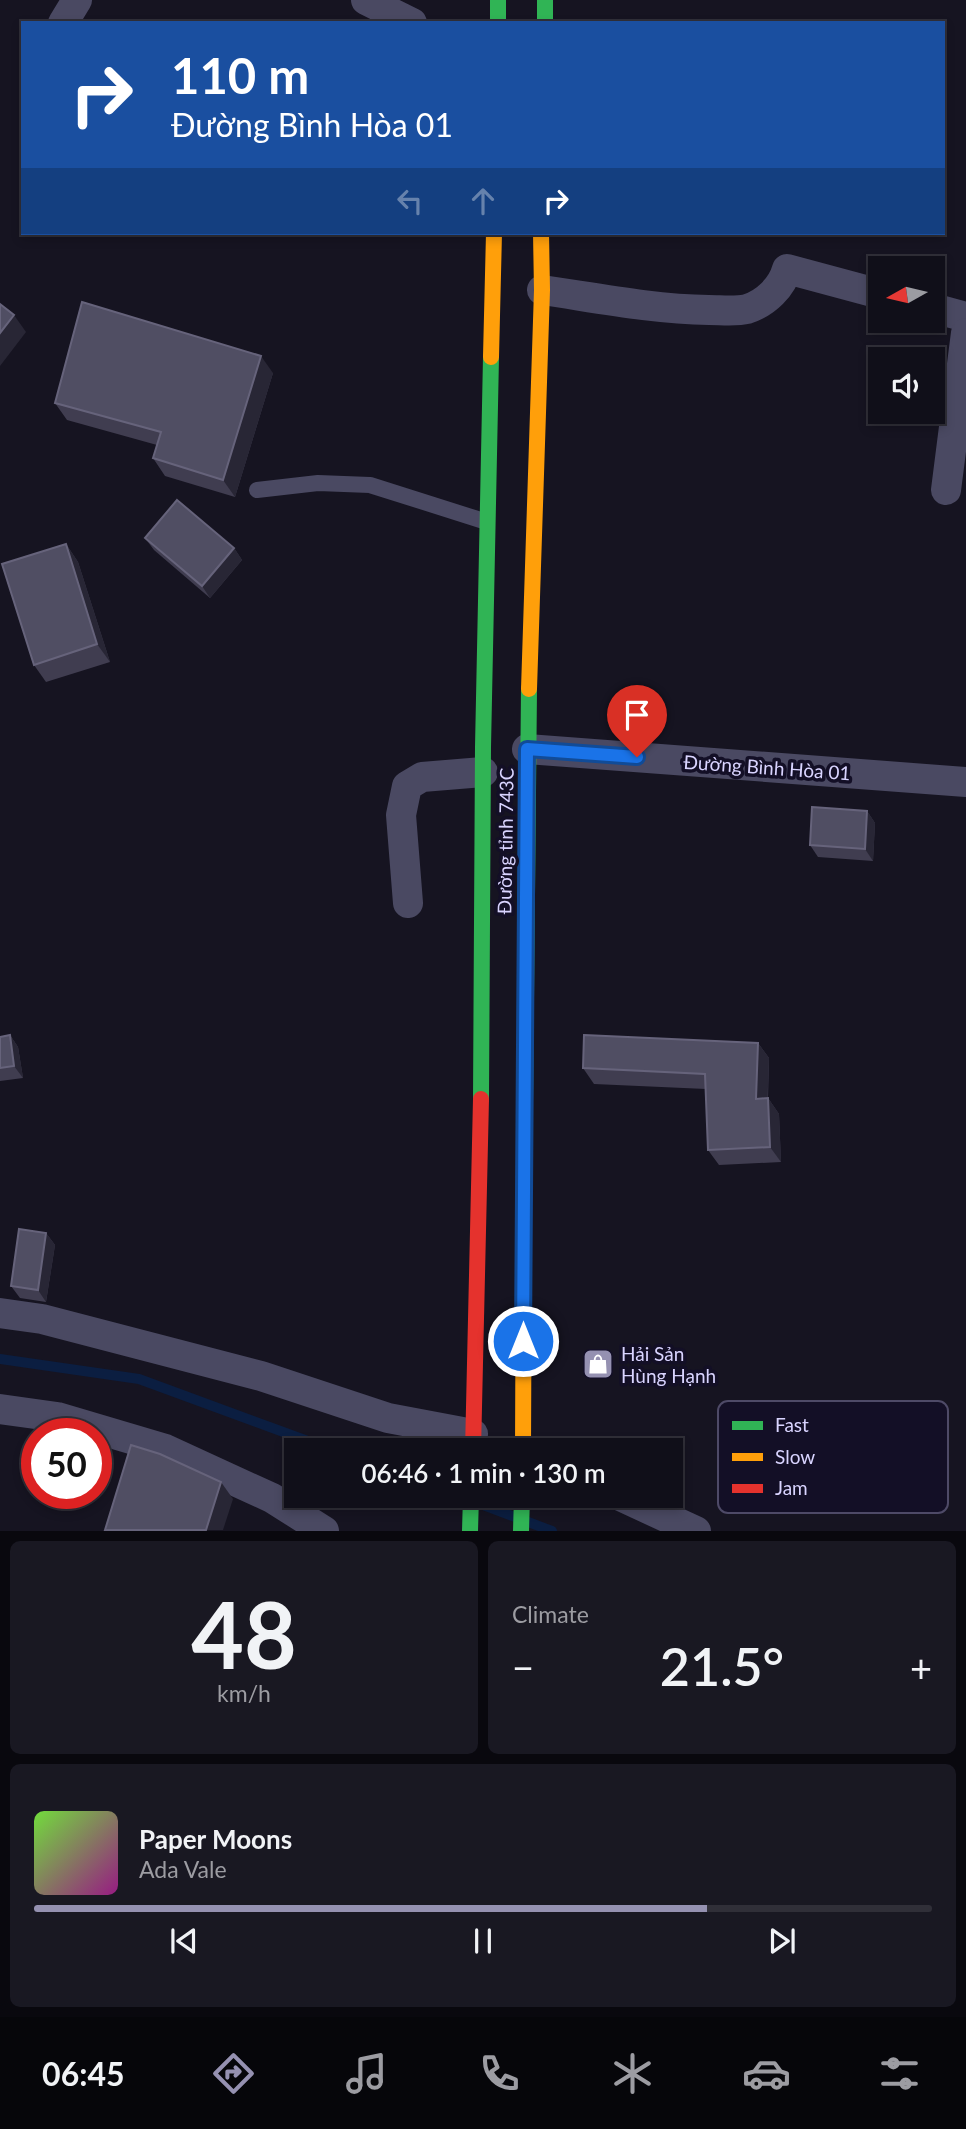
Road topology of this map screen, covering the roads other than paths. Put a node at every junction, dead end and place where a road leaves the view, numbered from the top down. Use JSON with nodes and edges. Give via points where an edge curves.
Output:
{"nodes":[{"id":1,"x":77,"y":0,"type":"edge"},
{"id":2,"x":366,"y":0,"type":"edge"},
{"id":3,"x":498,"y":0,"type":"edge"},
{"id":4,"x":545,"y":0,"type":"edge"},
{"id":5,"x":64,"y":21,"type":"edge"},
{"id":6,"x":408,"y":21,"type":"edge"},
{"id":7,"x":498,"y":21,"type":"edge"},
{"id":8,"x":545,"y":21,"type":"edge"},
{"id":9,"x":494,"y":235,"type":"edge"},
{"id":10,"x":541,"y":235,"type":"edge"},
{"id":11,"x":542,"y":290,"type":"junction"},
{"id":12,"x":868,"y":291,"type":"edge"},
{"id":13,"x":945,"y":311,"type":"edge"},
{"id":14,"x":966,"y":317,"type":"edge"},
{"id":15,"x":966,"y":333,"type":"edge"},
{"id":16,"x":954,"y":472,"type":"edge"},
{"id":17,"x":257,"y":490,"type":"dead end"},
{"id":18,"x":486,"y":522,"type":"junction"},
{"id":19,"x":521,"y":749,"type":"junction"},
{"id":20,"x":487,"y":755,"type":"junction"},
{"id":21,"x":966,"y":782,"type":"edge"},
{"id":22,"x":408,"y":903,"type":"dead end"},
{"id":23,"x":0,"y":1313,"type":"edge"},
{"id":24,"x":0,"y":1409,"type":"edge"},
{"id":25,"x":456,"y":1438,"type":"edge"},
{"id":26,"x":473,"y":1438,"type":"edge"},
{"id":27,"x":527,"y":1438,"type":"edge"},
{"id":28,"x":471,"y":1508,"type":"edge"},
{"id":29,"x":522,"y":1508,"type":"edge"},
{"id":30,"x":646,"y":1508,"type":"edge"},
{"id":31,"x":324,"y":1531,"type":"edge"},
{"id":32,"x":470,"y":1531,"type":"edge"},
{"id":33,"x":521,"y":1531,"type":"edge"},
{"id":34,"x":696,"y":1531,"type":"edge"}],
"edges":[{"from":1,"to":5,"type":"street"},
{"from":2,"to":6,"type":"street"},
{"from":3,"to":7,"type":"main road"},
{"from":4,"to":8,"type":"main road"},
{"from":9,"to":18,"type":"main road","name":"Đường tỉnh 743C"},
{"from":10,"to":11,"type":"main road","name":"Đường tỉnh 743C"},
{"from":11,"to":12,"type":"street","via":[[681,310],[738,310],[774,292],[788,269]]},
{"from":11,"to":19,"type":"main road","name":"Đường tỉnh 743C"},
{"from":13,"to":14,"type":"street"},
{"from":15,"to":16,"type":"street"},
{"from":17,"to":18,"type":"lane","via":[[318,483],[370,485]]},
{"from":18,"to":20,"type":"main road","name":"Đường tỉnh 743C"},
{"from":19,"to":21,"type":"street","name":"Đường Bình Hòa 01"},
{"from":19,"to":27,"type":"main road","name":"Đường tỉnh 743C"},
{"from":20,"to":22,"type":"street","via":[[407,786],[401,815]]},
{"from":20,"to":26,"type":"main road","name":"Đường tỉnh 743C"},
{"from":23,"to":25,"type":"street","via":[[42,1319],[261,1376]]},
{"from":24,"to":31,"type":"street","via":[[57,1417],[165,1449],[272,1498]]},
{"from":28,"to":32,"type":"main road"},
{"from":29,"to":33,"type":"main road"},
{"from":30,"to":34,"type":"street"}]}
